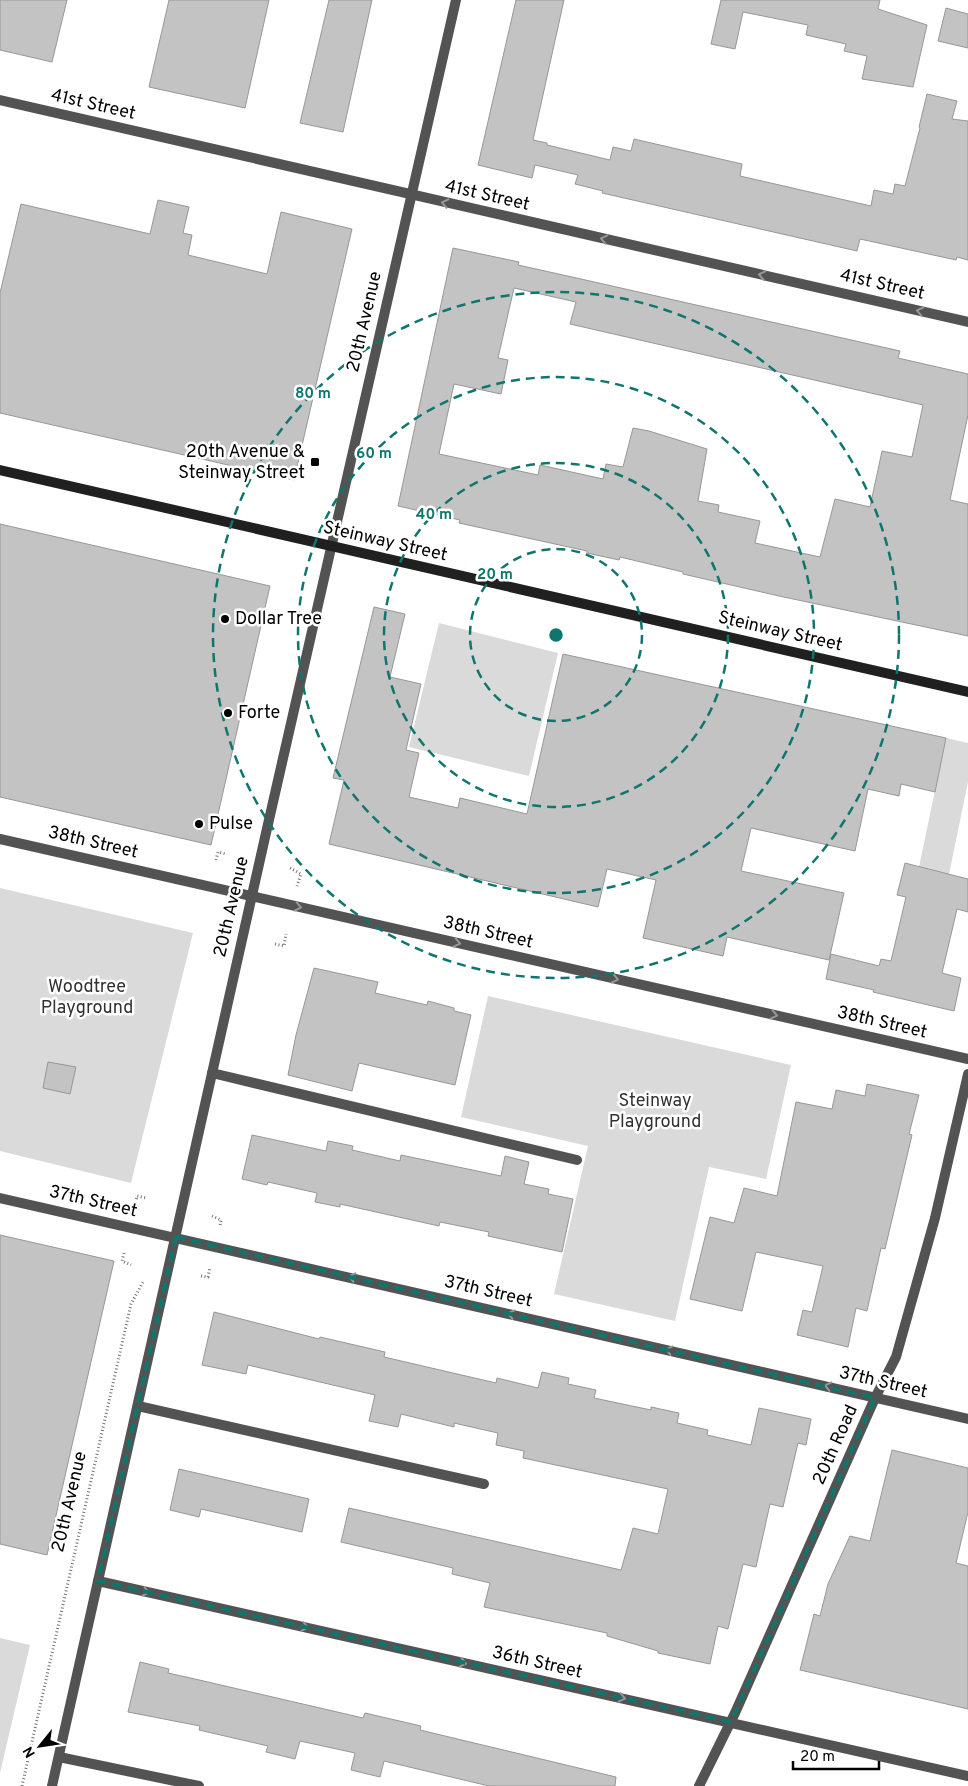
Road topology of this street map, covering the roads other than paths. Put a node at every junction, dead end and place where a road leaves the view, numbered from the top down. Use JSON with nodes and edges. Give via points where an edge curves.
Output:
{"nodes":[{"id":1,"x":456,"y":0,"type":"edge"},
{"id":2,"x":0,"y":100,"type":"edge"},
{"id":3,"x":411,"y":195,"type":"junction"},
{"id":4,"x":968,"y":322,"type":"edge"},
{"id":5,"x":0,"y":470,"type":"edge"},
{"id":6,"x":331,"y":546,"type":"junction"},
{"id":7,"x":968,"y":692,"type":"edge"},
{"id":8,"x":0,"y":839,"type":"edge"},
{"id":9,"x":251,"y":896,"type":"junction"},
{"id":10,"x":968,"y":1059,"type":"edge"},
{"id":11,"x":212,"y":1073,"type":"junction"},
{"id":12,"x":968,"y":1074,"type":"edge"},
{"id":13,"x":577,"y":1160,"type":"dead end"},
{"id":14,"x":0,"y":1198,"type":"edge"},
{"id":15,"x":176,"y":1237,"type":"junction"},
{"id":16,"x":875,"y":1398,"type":"junction"},
{"id":17,"x":138,"y":1406,"type":"junction"},
{"id":18,"x":968,"y":1419,"type":"edge"},
{"id":19,"x":484,"y":1484,"type":"dead end"},
{"id":20,"x":98,"y":1581,"type":"junction"},
{"id":21,"x":731,"y":1722,"type":"junction"},
{"id":22,"x":59,"y":1757,"type":"junction"},
{"id":23,"x":968,"y":1776,"type":"edge"},
{"id":24,"x":52,"y":1786,"type":"edge"},
{"id":25,"x":199,"y":1786,"type":"edge"},
{"id":26,"x":700,"y":1786,"type":"edge"}],
"edges":[{"from":1,"to":3,"type":"street","name":"20th Avenue"},
{"from":2,"to":3,"type":"street","name":"41st Street"},
{"from":4,"to":3,"type":"street","name":"41st Street","one_way":true},
{"from":3,"to":6,"type":"street","name":"20th Avenue"},
{"from":5,"to":6,"type":"street","name":"Steinway Street"},
{"from":6,"to":7,"type":"street","name":"Steinway Street"},
{"from":6,"to":9,"type":"street","name":"20th Avenue"},
{"from":8,"to":9,"type":"street","name":"38th Street"},
{"from":9,"to":10,"type":"street","name":"38th Street","one_way":true},
{"from":9,"to":11,"type":"street","name":"20th Avenue"},
{"from":11,"to":13,"type":"street"},
{"from":11,"to":15,"type":"street","name":"20th Avenue"},
{"from":12,"to":16,"type":"street","name":"20th Road","via":[[935,1218],[896,1357]]},
{"from":14,"to":15,"type":"street","name":"37th Street"},
{"from":16,"to":15,"type":"street","name":"37th Street","one_way":true},
{"from":15,"to":17,"type":"street","name":"20th Avenue"},
{"from":16,"to":18,"type":"street","name":"37th Street"},
{"from":16,"to":21,"type":"street","name":"20th Road"},
{"from":17,"to":19,"type":"street"},
{"from":17,"to":20,"type":"street","name":"20th Avenue"},
{"from":20,"to":21,"type":"street","name":"36th Street","one_way":true},
{"from":20,"to":22,"type":"street","name":"20th Avenue"},
{"from":21,"to":23,"type":"street","name":"36th Street"},
{"from":21,"to":26,"type":"street","name":"20th Road"},
{"from":22,"to":24,"type":"street","name":"20th Avenue"},
{"from":22,"to":25,"type":"street"}]}
